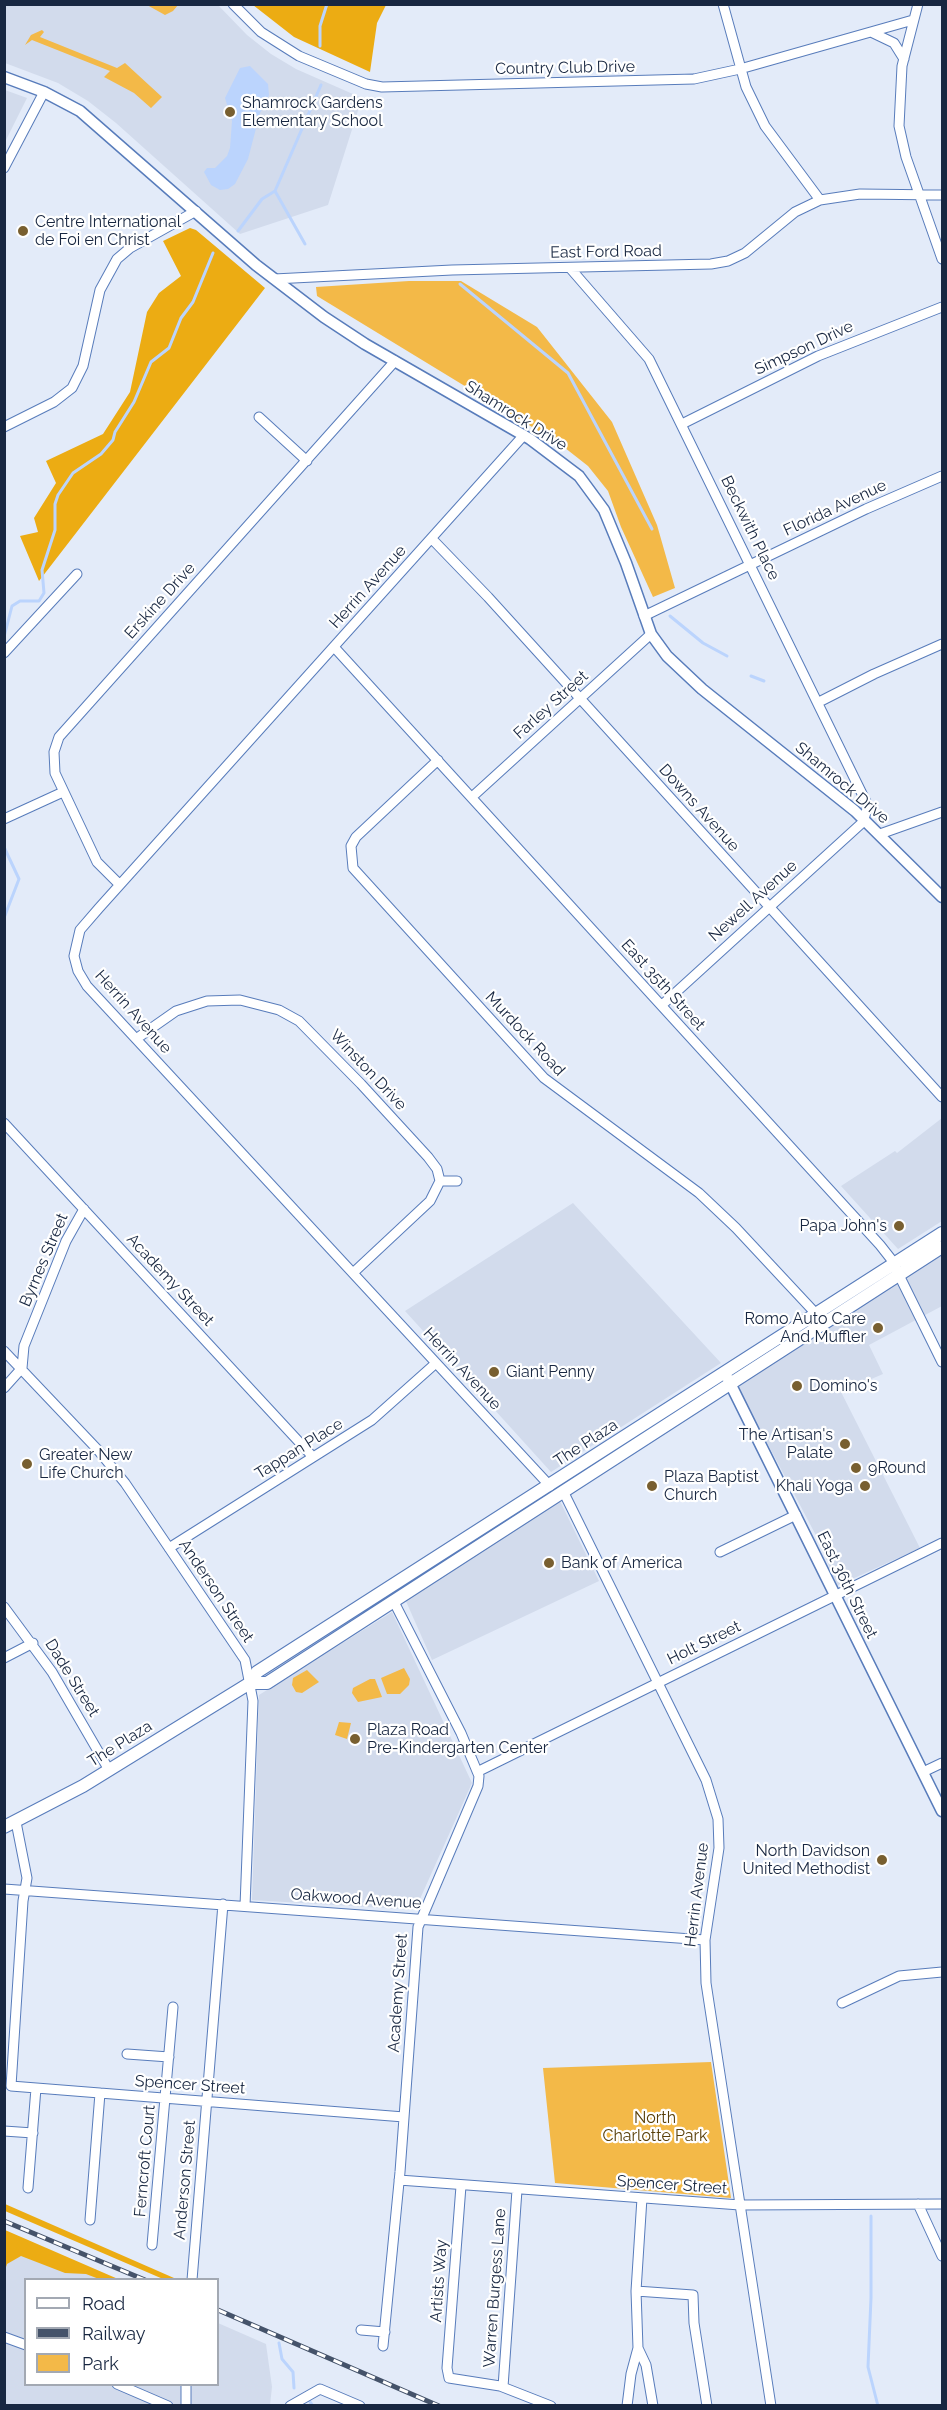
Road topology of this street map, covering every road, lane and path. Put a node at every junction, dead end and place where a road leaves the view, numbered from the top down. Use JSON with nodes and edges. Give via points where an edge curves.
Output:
{"nodes":[{"id":1,"x":233,"y":4,"type":"edge"},
{"id":2,"x":723,"y":4,"type":"edge"},
{"id":3,"x":918,"y":4,"type":"edge"},
{"id":4,"x":913,"y":20,"type":"junction"},
{"id":5,"x":871,"y":32,"type":"junction"},
{"id":6,"x":904,"y":59,"type":"junction"},
{"id":7,"x":740,"y":69,"type":"junction"},
{"id":8,"x":4,"y":77,"type":"edge"},
{"id":9,"x":44,"y":92,"type":"junction"},
{"id":10,"x":4,"y":168,"type":"edge"},
{"id":11,"x":942,"y":195,"type":"edge"},
{"id":12,"x":919,"y":196,"type":"junction"},
{"id":13,"x":820,"y":200,"type":"junction"},
{"id":14,"x":196,"y":211,"type":"junction"},
{"id":15,"x":942,"y":259,"type":"edge"},
{"id":16,"x":570,"y":268,"type":"junction"},
{"id":17,"x":274,"y":279,"type":"junction"},
{"id":18,"x":942,"y":307,"type":"edge"},
{"id":19,"x":395,"y":361,"type":"junction"},
{"id":20,"x":259,"y":417,"type":"dead end"},
{"id":21,"x":682,"y":424,"type":"junction"},
{"id":22,"x":4,"y":427,"type":"edge"},
{"id":23,"x":524,"y":435,"type":"junction"},
{"id":24,"x":307,"y":461,"type":"junction"},
{"id":25,"x":942,"y":476,"type":"edge"},
{"id":26,"x":432,"y":539,"type":"junction"},
{"id":27,"x":751,"y":564,"type":"junction"},
{"id":28,"x":77,"y":574,"type":"dead end"},
{"id":29,"x":644,"y":616,"type":"junction"},
{"id":30,"x":651,"y":634,"type":"junction"},
{"id":31,"x":942,"y":644,"type":"edge"},
{"id":32,"x":334,"y":647,"type":"junction"},
{"id":33,"x":4,"y":653,"type":"edge"},
{"id":34,"x":579,"y":699,"type":"junction"},
{"id":35,"x":819,"y":702,"type":"junction"},
{"id":36,"x":438,"y":760,"type":"junction"},
{"id":37,"x":63,"y":792,"type":"junction"},
{"id":38,"x":472,"y":797,"type":"junction"},
{"id":39,"x":942,"y":812,"type":"edge"},
{"id":40,"x":6,"y":815,"type":"edge"},
{"id":41,"x":865,"y":820,"type":"junction"},
{"id":42,"x":880,"y":834,"type":"junction"},
{"id":43,"x":119,"y":884,"type":"junction"},
{"id":44,"x":942,"y":897,"type":"edge"},
{"id":45,"x":769,"y":907,"type":"junction"},
{"id":46,"x":662,"y":1005,"type":"junction"},
{"id":47,"x":136,"y":1039,"type":"junction"},
{"id":48,"x":942,"y":1097,"type":"edge"},
{"id":49,"x":4,"y":1123,"type":"edge"},
{"id":50,"x":440,"y":1181,"type":"junction"},
{"id":51,"x":457,"y":1181,"type":"dead end"},
{"id":52,"x":84,"y":1209,"type":"junction"},
{"id":53,"x":942,"y":1233,"type":"edge"},
{"id":54,"x":942,"y":1247,"type":"edge"},
{"id":55,"x":896,"y":1270,"type":"junction"},
{"id":56,"x":353,"y":1273,"type":"junction"},
{"id":57,"x":821,"y":1319,"type":"junction"},
{"id":58,"x":4,"y":1351,"type":"edge"},
{"id":59,"x":942,"y":1362,"type":"edge"},
{"id":60,"x":436,"y":1363,"type":"junction"},
{"id":61,"x":22,"y":1368,"type":"junction"},
{"id":62,"x":725,"y":1373,"type":"junction"},
{"id":63,"x":732,"y":1385,"type":"junction"},
{"id":64,"x":4,"y":1388,"type":"edge"},
{"id":65,"x":313,"y":1457,"type":"junction"},
{"id":66,"x":550,"y":1486,"type":"junction"},
{"id":67,"x":563,"y":1491,"type":"junction"},
{"id":68,"x":796,"y":1515,"type":"junction"},
{"id":69,"x":942,"y":1543,"type":"edge"},
{"id":70,"x":169,"y":1548,"type":"junction"},
{"id":71,"x":720,"y":1552,"type":"dead end"},
{"id":72,"x":836,"y":1596,"type":"junction"},
{"id":73,"x":394,"y":1602,"type":"junction"},
{"id":74,"x":4,"y":1607,"type":"edge"},
{"id":75,"x":33,"y":1643,"type":"junction"},
{"id":76,"x":4,"y":1658,"type":"edge"},
{"id":77,"x":250,"y":1683,"type":"junction"},
{"id":78,"x":656,"y":1684,"type":"junction"},
{"id":79,"x":942,"y":1763,"type":"edge"},
{"id":80,"x":109,"y":1770,"type":"junction"},
{"id":81,"x":478,"y":1771,"type":"junction"},
{"id":82,"x":923,"y":1772,"type":"junction"},
{"id":83,"x":942,"y":1811,"type":"edge"},
{"id":84,"x":10,"y":1825,"type":"edge"},
{"id":85,"x":4,"y":1889,"type":"edge"},
{"id":86,"x":25,"y":1891,"type":"junction"},
{"id":87,"x":223,"y":1904,"type":"junction"},
{"id":88,"x":245,"y":1906,"type":"junction"},
{"id":89,"x":420,"y":1919,"type":"junction"},
{"id":90,"x":705,"y":1940,"type":"junction"},
{"id":91,"x":942,"y":1972,"type":"edge"},
{"id":92,"x":842,"y":2003,"type":"dead end"},
{"id":93,"x":172,"y":2007,"type":"dead end"},
{"id":94,"x":127,"y":2054,"type":"dead end"},
{"id":95,"x":169,"y":2057,"type":"junction"},
{"id":96,"x":36,"y":2088,"type":"junction"},
{"id":97,"x":100,"y":2093,"type":"junction"},
{"id":98,"x":165,"y":2099,"type":"junction"},
{"id":99,"x":207,"y":2102,"type":"junction"},
{"id":100,"x":404,"y":2117,"type":"junction"},
{"id":101,"x":4,"y":2131,"type":"edge"},
{"id":102,"x":33,"y":2133,"type":"junction"},
{"id":103,"x":399,"y":2180,"type":"junction"},
{"id":104,"x":461,"y":2186,"type":"junction"},
{"id":105,"x":28,"y":2188,"type":"dead end"},
{"id":106,"x":517,"y":2190,"type":"junction"},
{"id":107,"x":642,"y":2198,"type":"junction"},
{"id":108,"x":918,"y":2204,"type":"junction"},
{"id":109,"x":942,"y":2204,"type":"edge"},
{"id":110,"x":740,"y":2205,"type":"junction"},
{"id":111,"x":90,"y":2220,"type":"dead end"},
{"id":112,"x":152,"y":2246,"type":"dead end"},
{"id":113,"x":942,"y":2256,"type":"edge"},
{"id":114,"x":192,"y":2278,"type":"edge"},
{"id":115,"x":636,"y":2290,"type":"junction"},
{"id":116,"x":361,"y":2330,"type":"dead end"},
{"id":117,"x":385,"y":2332,"type":"junction"},
{"id":118,"x":4,"y":2337,"type":"edge"},
{"id":119,"x":24,"y":2345,"type":"edge"},
{"id":120,"x":383,"y":2346,"type":"dead end"},
{"id":121,"x":639,"y":2348,"type":"junction"},
{"id":122,"x":119,"y":2386,"type":"edge"},
{"id":123,"x":186,"y":2386,"type":"edge"},
{"id":124,"x":503,"y":2387,"type":"junction"},
{"id":125,"x":168,"y":2406,"type":"edge"},
{"id":126,"x":186,"y":2406,"type":"edge"},
{"id":127,"x":290,"y":2406,"type":"edge"},
{"id":128,"x":360,"y":2406,"type":"edge"},
{"id":129,"x":551,"y":2406,"type":"edge"},
{"id":130,"x":627,"y":2406,"type":"edge"},
{"id":131,"x":653,"y":2406,"type":"edge"},
{"id":132,"x":707,"y":2406,"type":"edge"},
{"id":133,"x":771,"y":2406,"type":"edge"}],
"edges":[{"from":1,"to":7,"type":"street","name":"Country Club Drive","via":[[261,32],[299,56],[382,87],[671,81]]},
{"from":2,"to":7,"type":"street"},
{"from":3,"to":4,"type":"street"},
{"from":4,"to":5,"type":"street","name":"Country Club Drive"},
{"from":4,"to":6,"type":"street"},
{"from":5,"to":6,"type":"street","via":[[894,43]]},
{"from":5,"to":7,"type":"street","name":"Country Club Drive"},
{"from":6,"to":12,"type":"street","via":[[899,126]]},
{"from":7,"to":13,"type":"street","via":[[766,128]]},
{"from":8,"to":9,"type":"street","name":"Shamrock Drive"},
{"from":9,"to":10,"type":"street"},
{"from":9,"to":14,"type":"street","name":"Shamrock Drive","via":[[92,120]]},
{"from":11,"to":12,"type":"street","name":"East Ford Road"},
{"from":12,"to":13,"type":"street","name":"East Ford Road","via":[[860,194]]},
{"from":12,"to":15,"type":"street"},
{"from":13,"to":16,"type":"street","name":"East Ford Road","via":[[795,212],[746,253],[728,261]]},
{"from":14,"to":17,"type":"street","name":"Shamrock Drive"},
{"from":14,"to":22,"type":"street","via":[[117,259],[100,290],[77,381],[63,397]]},
{"from":16,"to":17,"type":"street","name":"East Ford Road"},
{"from":16,"to":21,"type":"street","name":"Beckwith Place","via":[[641,348]]},
{"from":17,"to":19,"type":"street","name":"Shamrock Drive","via":[[343,330]]},
{"from":18,"to":21,"type":"street","name":"Simpson Drive","via":[[818,356]]},
{"from":19,"to":23,"type":"street","name":"Shamrock Drive"},
{"from":19,"to":24,"type":"street","name":"Erskine Drive"},
{"from":20,"to":24,"type":"street"},
{"from":21,"to":27,"type":"street","name":"Beckwith Place"},
{"from":23,"to":26,"type":"street","name":"Herrin Avenue"},
{"from":23,"to":29,"type":"street","name":"Shamrock Drive","via":[[579,476],[597,499],[613,528]]},
{"from":24,"to":37,"type":"street","name":"Erskine Drive","via":[[64,729],[54,757],[55,773]]},
{"from":25,"to":27,"type":"street","name":"Florida Avenue"},
{"from":26,"to":32,"type":"street","name":"Herrin Avenue"},
{"from":26,"to":34,"type":"street","name":"Downs Avenue"},
{"from":27,"to":29,"type":"street","name":"Florida Avenue"},
{"from":27,"to":35,"type":"street","name":"Beckwith Place"},
{"from":28,"to":33,"type":"street"},
{"from":29,"to":30,"type":"street","name":"Shamrock Drive"},
{"from":30,"to":34,"type":"street","name":"Farley Street"},
{"from":30,"to":41,"type":"street","name":"Shamrock Drive","via":[[667,656],[702,689]]},
{"from":31,"to":35,"type":"street"},
{"from":32,"to":36,"type":"street","name":"East 35th Street"},
{"from":32,"to":43,"type":"street","name":"Herrin Avenue"},
{"from":34,"to":38,"type":"street","name":"Farley Street"},
{"from":34,"to":45,"type":"street","name":"Downs Avenue"},
{"from":35,"to":41,"type":"street","name":"Beckwith Place","via":[[867,800]]},
{"from":36,"to":38,"type":"street","name":"East 35th Street"},
{"from":36,"to":57,"type":"street","name":"Murdock Road","via":[[356,837],[351,846],[352,868],[544,1078],[699,1193]]},
{"from":37,"to":40,"type":"street"},
{"from":37,"to":43,"type":"street","name":"Erskine Drive","via":[[98,862]]},
{"from":38,"to":46,"type":"street","name":"East 35th Street"},
{"from":39,"to":42,"type":"street"},
{"from":41,"to":42,"type":"street","name":"Shamrock Drive"},
{"from":41,"to":45,"type":"street","name":"Newell Avenue"},
{"from":42,"to":44,"type":"street","name":"Shamrock Drive"},
{"from":43,"to":47,"type":"street","name":"Herrin Avenue","via":[[80,930],[74,956],[84,982]]},
{"from":45,"to":46,"type":"street","name":"Newell Avenue"},
{"from":45,"to":48,"type":"street","name":"Downs Avenue"},
{"from":46,"to":55,"type":"street","name":"East 35th Street","via":[[880,1245]]},
{"from":47,"to":50,"type":"street","name":"Winston Drive","via":[[168,1016],[207,1001],[240,1000],[285,1013],[308,1028],[375,1098],[437,1168]]},
{"from":47,"to":56,"type":"street","name":"Herrin Avenue"},
{"from":49,"to":52,"type":"street","name":"Academy Street"},
{"from":50,"to":51,"type":"street"},
{"from":50,"to":56,"type":"street","via":[[430,1201]]},
{"from":52,"to":61,"type":"street","name":"Byrnes Street","via":[[66,1242],[24,1346]]},
{"from":52,"to":65,"type":"street","name":"Academy Street"},
{"from":53,"to":55,"type":"main road","name":"The Plaza"},
{"from":54,"to":55,"type":"main road","name":"The Plaza"},
{"from":55,"to":57,"type":"main road","name":"The Plaza"},
{"from":55,"to":59,"type":"street","name":"East 35th Street"},
{"from":56,"to":60,"type":"street","name":"Herrin Avenue"},
{"from":57,"to":62,"type":"main road","name":"The Plaza"},
{"from":57,"to":63,"type":"main road","name":"The Plaza"},
{"from":58,"to":61,"type":"street","name":"Anderson Street"},
{"from":60,"to":65,"type":"street","name":"Tappan Place","via":[[383,1412]]},
{"from":60,"to":66,"type":"street","name":"Herrin Avenue"},
{"from":61,"to":64,"type":"street"},
{"from":61,"to":70,"type":"street","name":"Anderson Street","via":[[113,1468]]},
{"from":62,"to":63,"type":"street","name":"East 36th Street"},
{"from":62,"to":66,"type":"main road","name":"The Plaza"},
{"from":63,"to":67,"type":"main road","name":"The Plaza"},
{"from":63,"to":68,"type":"street","name":"East 36th Street"},
{"from":65,"to":70,"type":"street","name":"Tappan Place"},
{"from":66,"to":77,"type":"main road","name":"The Plaza","via":[[256,1672]]},
{"from":67,"to":73,"type":"main road","name":"The Plaza"},
{"from":67,"to":78,"type":"street","name":"Herrin Avenue"},
{"from":68,"to":71,"type":"street"},
{"from":68,"to":72,"type":"street","name":"East 36th Street"},
{"from":69,"to":72,"type":"street","name":"Holt Street"},
{"from":70,"to":77,"type":"street","name":"Anderson Street","via":[[244,1660]]},
{"from":72,"to":78,"type":"street","name":"Holt Street"},
{"from":72,"to":82,"type":"street","name":"East 36th Street"},
{"from":73,"to":77,"type":"main road","name":"The Plaza","via":[[267,1683]]},
{"from":73,"to":81,"type":"street"},
{"from":74,"to":75,"type":"street","name":"Dade Street"},
{"from":75,"to":76,"type":"street"},
{"from":75,"to":80,"type":"street","name":"Dade Street"},
{"from":77,"to":80,"type":"main road","name":"The Plaza"},
{"from":77,"to":88,"type":"street","name":"Anderson Street","via":[[253,1702]]},
{"from":78,"to":81,"type":"street","name":"Holt Street"},
{"from":78,"to":90,"type":"street","name":"Herrin Avenue","via":[[706,1780],[718,1819],[719,1848]]},
{"from":79,"to":82,"type":"street"},
{"from":80,"to":84,"type":"main road","name":"The Plaza"},
{"from":81,"to":89,"type":"street","name":"Academy Street","via":[[478,1786]]},
{"from":82,"to":83,"type":"street","name":"East 36th Street"},
{"from":84,"to":86,"type":"street","via":[[25,1864]]},
{"from":85,"to":86,"type":"street","name":"Oakwood Avenue"},
{"from":86,"to":87,"type":"street","name":"Oakwood Avenue"},
{"from":86,"to":96,"type":"street","name":"Spencer Street","via":[[11,2086]]},
{"from":87,"to":88,"type":"street","name":"Oakwood Avenue"},
{"from":87,"to":99,"type":"street","name":"Anderson Street"},
{"from":88,"to":89,"type":"street","name":"Oakwood Avenue"},
{"from":89,"to":90,"type":"street","name":"Oakwood Avenue"},
{"from":89,"to":100,"type":"street","name":"Academy Street"},
{"from":90,"to":110,"type":"street","name":"Herrin Avenue","via":[[706,1983]]},
{"from":91,"to":92,"type":"street","via":[[899,1976]]},
{"from":93,"to":95,"type":"street","name":"Ferncroft Court"},
{"from":94,"to":95,"type":"street"},
{"from":95,"to":98,"type":"street","name":"Ferncroft Court"},
{"from":96,"to":97,"type":"street","name":"Spencer Street"},
{"from":96,"to":102,"type":"street"},
{"from":97,"to":98,"type":"street","name":"Spencer Street"},
{"from":97,"to":111,"type":"street"},
{"from":98,"to":99,"type":"street","name":"Spencer Street"},
{"from":98,"to":112,"type":"street","name":"Ferncroft Court"},
{"from":99,"to":100,"type":"street","name":"Spencer Street"},
{"from":99,"to":114,"type":"street","name":"Anderson Street"},
{"from":100,"to":103,"type":"street","name":"Academy Street"},
{"from":101,"to":102,"type":"street"},
{"from":102,"to":105,"type":"street"},
{"from":103,"to":104,"type":"street","name":"Spencer Street"},
{"from":103,"to":117,"type":"street","name":"Academy Street"},
{"from":104,"to":106,"type":"street","name":"Spencer Street"},
{"from":104,"to":124,"type":"street","name":"Artists Way","via":[[449,2378]]},
{"from":106,"to":107,"type":"street","name":"Spencer Street"},
{"from":106,"to":124,"type":"street","name":"Warren Burgess Lane"},
{"from":107,"to":110,"type":"street","name":"Spencer Street"},
{"from":107,"to":115,"type":"street"},
{"from":108,"to":109,"type":"street","name":"Spencer Street"},
{"from":108,"to":110,"type":"street","name":"Spencer Street"},
{"from":108,"to":113,"type":"street"},
{"from":110,"to":133,"type":"street","name":"Herrin Avenue"},
{"from":115,"to":121,"type":"street"},
{"from":115,"to":132,"type":"street","via":[[693,2295]]},
{"from":116,"to":117,"type":"street"},
{"from":117,"to":120,"type":"street","name":"Academy Street"},
{"from":118,"to":119,"type":"street"},
{"from":121,"to":130,"type":"street"},
{"from":121,"to":131,"type":"street"},
{"from":122,"to":125,"type":"street"},
{"from":123,"to":126,"type":"street"},
{"from":124,"to":129,"type":"street"},
{"from":127,"to":128,"type":"street","via":[[320,2389]]}]}
